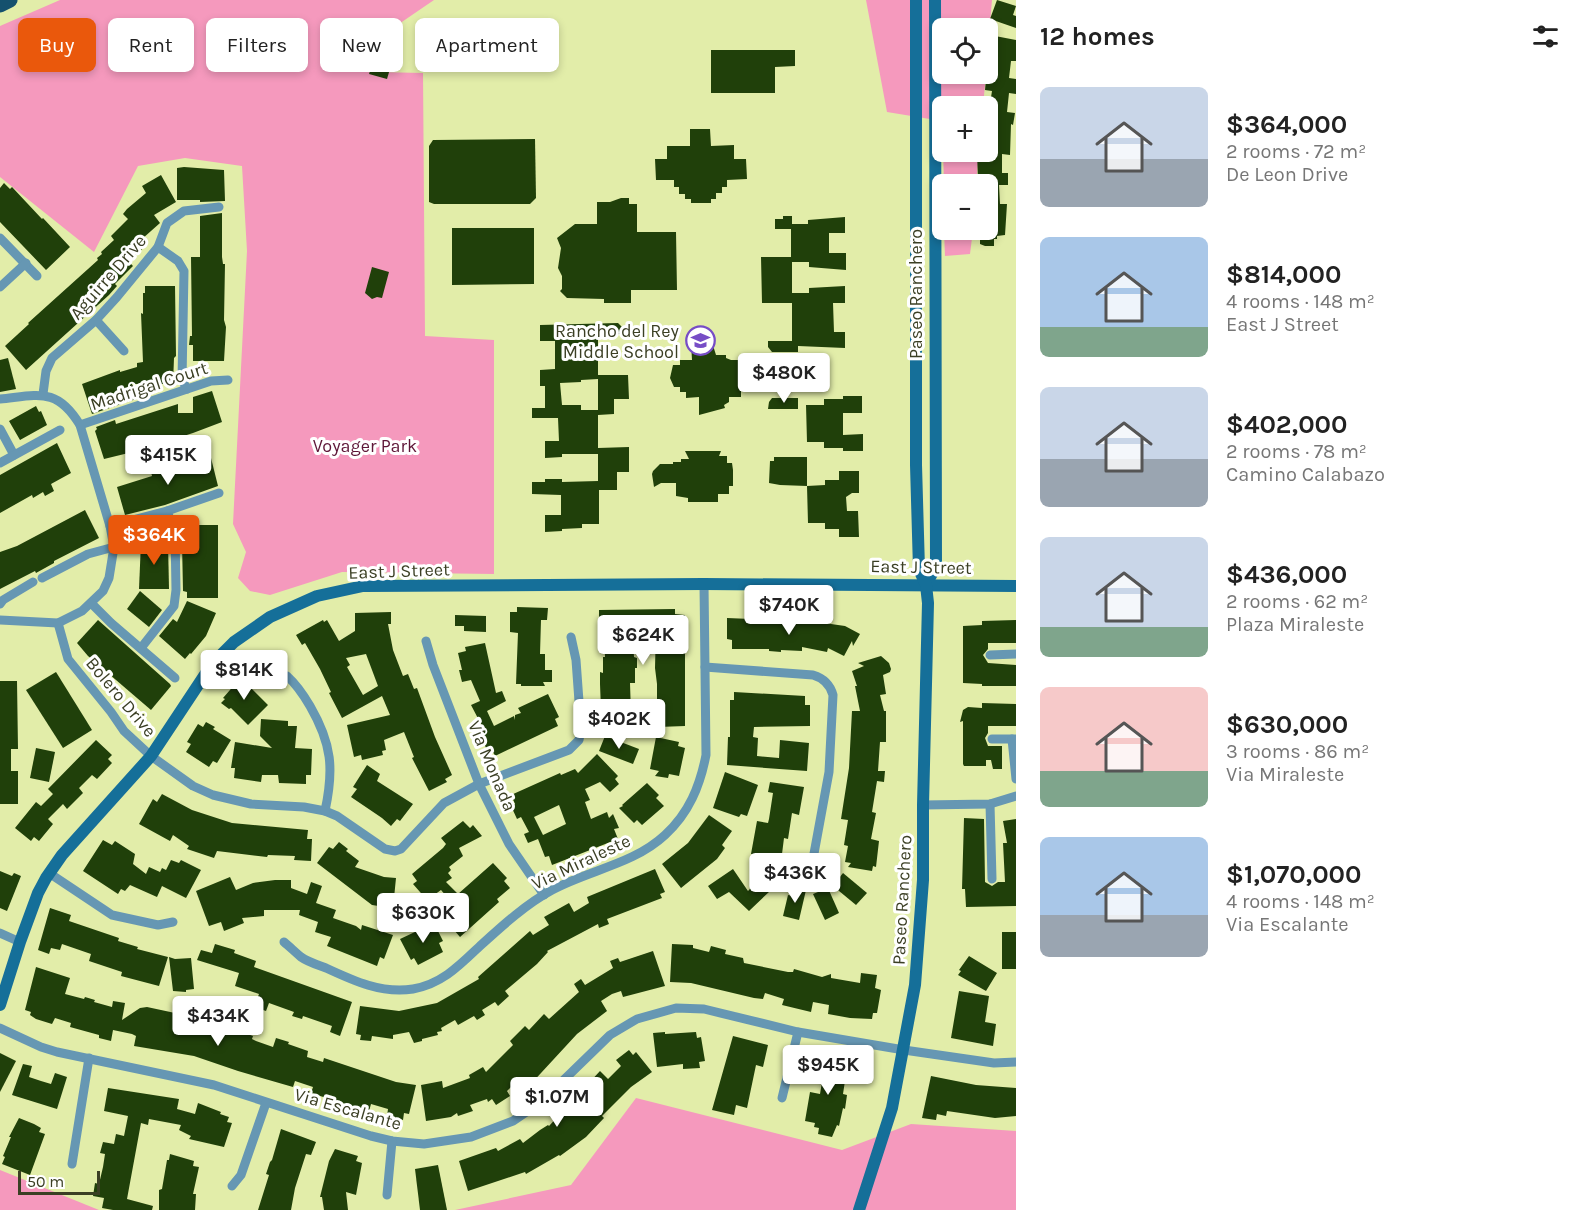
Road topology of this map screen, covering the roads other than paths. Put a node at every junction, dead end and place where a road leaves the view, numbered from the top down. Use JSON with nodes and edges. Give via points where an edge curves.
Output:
{"nodes":[{"id":1,"x":10,"y":0,"type":"edge"},
{"id":2,"x":916,"y":0,"type":"edge"},
{"id":3,"x":935,"y":0,"type":"edge"},
{"id":4,"x":0,"y":5,"type":"edge"},
{"id":5,"x":219,"y":207,"type":"dead end"},
{"id":6,"x":0,"y":238,"type":"edge"},
{"id":7,"x":158,"y":247,"type":"junction"},
{"id":8,"x":26,"y":263,"type":"junction"},
{"id":9,"x":37,"y":276,"type":"dead end"},
{"id":10,"x":0,"y":287,"type":"edge"},
{"id":11,"x":96,"y":320,"type":"junction"},
{"id":12,"x":124,"y":351,"type":"dead end"},
{"id":13,"x":228,"y":380,"type":"dead end"},
{"id":14,"x":935,"y":384,"type":"junction"},
{"id":15,"x":187,"y":389,"type":"junction"},
{"id":16,"x":43,"y":394,"type":"junction"},
{"id":17,"x":0,"y":399,"type":"edge"},
{"id":18,"x":80,"y":425,"type":"junction"},
{"id":19,"x":0,"y":429,"type":"edge"},
{"id":20,"x":60,"y":430,"type":"dead end"},
{"id":21,"x":14,"y":455,"type":"junction"},
{"id":22,"x":0,"y":463,"type":"edge"},
{"id":23,"x":915,"y":465,"type":"junction"},
{"id":24,"x":219,"y":493,"type":"dead end"},
{"id":25,"x":167,"y":511,"type":"junction"},
{"id":26,"x":110,"y":526,"type":"junction"},
{"id":27,"x":114,"y":547,"type":"junction"},
{"id":28,"x":704,"y":584,"type":"junction"},
{"id":29,"x":926,"y":585,"type":"junction"},
{"id":30,"x":1016,"y":586,"type":"edge"},
{"id":31,"x":91,"y":603,"type":"junction"},
{"id":32,"x":0,"y":604,"type":"edge"},
{"id":33,"x":0,"y":620,"type":"edge"},
{"id":34,"x":58,"y":623,"type":"junction"},
{"id":35,"x":571,"y":637,"type":"dead end"},
{"id":36,"x":426,"y":641,"type":"dead end"},
{"id":37,"x":141,"y":648,"type":"junction"},
{"id":38,"x":1016,"y":654,"type":"edge"},
{"id":39,"x":990,"y":655,"type":"dead end"},
{"id":40,"x":705,"y":667,"type":"junction"},
{"id":41,"x":287,"y":676,"type":"dead end"},
{"id":42,"x":175,"y":678,"type":"dead end"},
{"id":43,"x":992,"y":739,"type":"dead end"},
{"id":44,"x":1014,"y":739,"type":"edge"},
{"id":45,"x":151,"y":756,"type":"junction"},
{"id":46,"x":1016,"y":779,"type":"edge"},
{"id":47,"x":478,"y":784,"type":"junction"},
{"id":48,"x":1016,"y":796,"type":"edge"},
{"id":49,"x":990,"y":804,"type":"junction"},
{"id":50,"x":923,"y":805,"type":"junction"},
{"id":51,"x":325,"y":811,"type":"junction"},
{"id":52,"x":813,"y":860,"type":"dead end"},
{"id":53,"x":49,"y":873,"type":"junction"},
{"id":54,"x":992,"y":879,"type":"dead end"},
{"id":55,"x":544,"y":895,"type":"junction"},
{"id":56,"x":173,"y":922,"type":"dead end"},
{"id":57,"x":0,"y":933,"type":"edge"},
{"id":58,"x":20,"y":942,"type":"junction"},
{"id":59,"x":284,"y":942,"type":"dead end"},
{"id":60,"x":0,"y":1005,"type":"edge"},
{"id":61,"x":0,"y":1028,"type":"edge"},
{"id":62,"x":798,"y":1032,"type":"junction"},
{"id":63,"x":904,"y":1050,"type":"junction"},
{"id":64,"x":89,"y":1058,"type":"junction"},
{"id":65,"x":1016,"y":1062,"type":"edge"},
{"id":66,"x":782,"y":1098,"type":"dead end"},
{"id":67,"x":266,"y":1103,"type":"junction"},
{"id":68,"x":392,"y":1141,"type":"junction"},
{"id":69,"x":72,"y":1164,"type":"dead end"},
{"id":70,"x":232,"y":1186,"type":"dead end"},
{"id":71,"x":387,"y":1195,"type":"dead end"},
{"id":72,"x":858,"y":1210,"type":"edge"}],
"edges":[{"from":1,"to":4,"type":"main road"},
{"from":2,"to":23,"type":"main road","name":"Paseo Ranchero"},
{"from":3,"to":14,"type":"main road","name":"Paseo Ranchero"},
{"from":5,"to":7,"type":"street","name":"Aguirre Drive","via":[[184,211],[167,223]]},
{"from":6,"to":8,"type":"street"},
{"from":7,"to":11,"type":"street","name":"Aguirre Drive"},
{"from":7,"to":15,"type":"street","via":[[178,261],[184,271],[182,380]]},
{"from":8,"to":9,"type":"street"},
{"from":8,"to":10,"type":"street"},
{"from":11,"to":12,"type":"street"},
{"from":11,"to":16,"type":"street","name":"Aguirre Drive","via":[[52,358]]},
{"from":13,"to":15,"type":"street","name":"Madrigal Court"},
{"from":14,"to":23,"type":"main road","via":[[927,418],[928,453],[924,462]]},
{"from":14,"to":29,"type":"main road","name":"Paseo Ranchero","via":[[936,566]]},
{"from":15,"to":18,"type":"street","name":"Madrigal Court"},
{"from":16,"to":17,"type":"street"},
{"from":16,"to":18,"type":"street","via":[[71,411]]},
{"from":18,"to":26,"type":"street"},
{"from":19,"to":21,"type":"street"},
{"from":20,"to":21,"type":"street"},
{"from":21,"to":22,"type":"street"},
{"from":23,"to":29,"type":"main road","name":"Paseo Ranchero","via":[[919,569]]},
{"from":24,"to":25,"type":"street"},
{"from":25,"to":26,"type":"street"},
{"from":25,"to":37,"type":"street","via":[[175,532],[174,606]]},
{"from":26,"to":27,"type":"street"},
{"from":27,"to":31,"type":"street","via":[[109,578]]},
{"from":27,"to":32,"type":"street","via":[[88,554]]},
{"from":28,"to":29,"type":"main road","name":"East J Street"},
{"from":28,"to":40,"type":"street","name":"Via Miraleste"},
{"from":28,"to":45,"type":"main road","name":"East J Street","via":[[363,586],[316,596],[270,616],[234,642],[212,664]]},
{"from":29,"to":30,"type":"main road","name":"East J Street"},
{"from":29,"to":50,"type":"main road","name":"Paseo Ranchero"},
{"from":31,"to":34,"type":"street"},
{"from":31,"to":37,"type":"street"},
{"from":33,"to":34,"type":"street"},
{"from":34,"to":45,"type":"street","name":"Bolero Drive","via":[[68,659],[124,731]]},
{"from":35,"to":47,"type":"street","via":[[581,720],[579,740],[569,750]]},
{"from":36,"to":47,"type":"street","name":"Via Monada"},
{"from":37,"to":42,"type":"street"},
{"from":38,"to":39,"type":"street"},
{"from":40,"to":52,"type":"street","via":[[813,675],[832,690],[829,772]]},
{"from":40,"to":55,"type":"street","name":"Via Miraleste","via":[[706,755],[699,785],[684,812],[665,835],[642,852]]},
{"from":41,"to":51,"type":"street","via":[[297,685],[327,743],[331,776]]},
{"from":43,"to":44,"type":"street"},
{"from":44,"to":46,"type":"street"},
{"from":45,"to":51,"type":"street","name":"Bolero Drive","via":[[193,786],[213,795],[251,804]]},
{"from":45,"to":53,"type":"main road","name":"East J Street"},
{"from":47,"to":51,"type":"street","via":[[444,803],[395,851],[385,849]]},
{"from":47,"to":55,"type":"street","name":"Via Monada","via":[[509,844]]},
{"from":48,"to":49,"type":"street"},
{"from":49,"to":50,"type":"street"},
{"from":49,"to":54,"type":"street"},
{"from":50,"to":63,"type":"main road","name":"Paseo Ranchero","via":[[923,880],[915,985]]},
{"from":53,"to":56,"type":"street","via":[[112,915],[158,925]]},
{"from":53,"to":58,"type":"main road","name":"East J Street"},
{"from":55,"to":59,"type":"street","name":"Via Miraleste","via":[[447,976],[415,988],[390,990],[356,982],[303,958]]},
{"from":57,"to":58,"type":"street"},
{"from":58,"to":60,"type":"main road","name":"East J Street"},
{"from":61,"to":64,"type":"street","name":"Via Escalante","via":[[41,1047]]},
{"from":62,"to":63,"type":"street","name":"Via Escalante"},
{"from":62,"to":66,"type":"street"},
{"from":62,"to":68,"type":"street","name":"Via Escalante","via":[[704,1009],[662,1011],[637,1019],[610,1035],[541,1102],[495,1129],[424,1144]]},
{"from":63,"to":65,"type":"street","name":"Via Escalante","via":[[994,1063]]},
{"from":63,"to":72,"type":"main road","name":"Paseo Ranchero","via":[[892,1108]]},
{"from":64,"to":67,"type":"street","name":"Via Escalante","via":[[214,1085]]},
{"from":64,"to":69,"type":"street"},
{"from":67,"to":68,"type":"street","name":"Via Escalante"},
{"from":67,"to":70,"type":"street","via":[[241,1175]]},
{"from":68,"to":71,"type":"street"}]}
